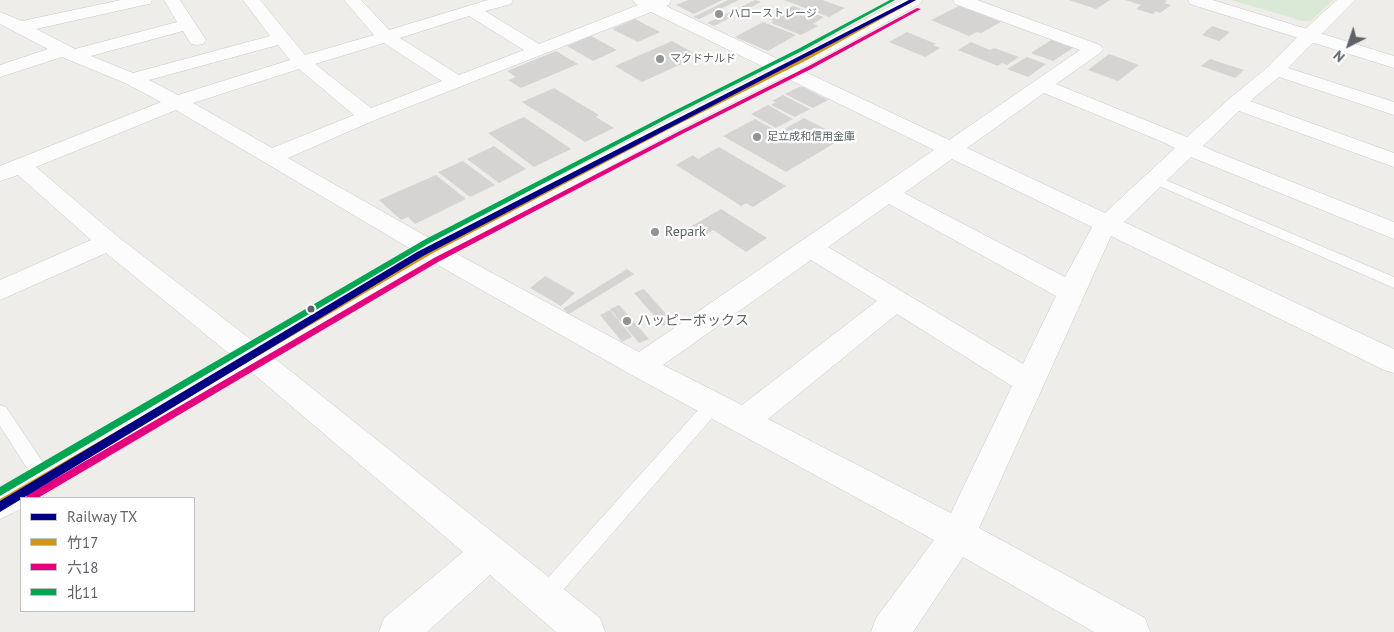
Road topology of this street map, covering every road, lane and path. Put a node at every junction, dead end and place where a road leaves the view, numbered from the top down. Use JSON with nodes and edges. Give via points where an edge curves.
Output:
{"nodes":[{"id":1,"x":144,"y":0,"type":"edge"},
{"id":2,"x":172,"y":0,"type":"edge"},
{"id":3,"x":251,"y":0,"type":"edge"},
{"id":4,"x":352,"y":0,"type":"edge"},
{"id":5,"x":505,"y":0,"type":"edge"},
{"id":6,"x":914,"y":0,"type":"edge"},
{"id":7,"x":961,"y":0,"type":"edge"},
{"id":8,"x":1196,"y":0,"type":"edge"},
{"id":9,"x":1347,"y":0,"type":"edge"},
{"id":10,"x":652,"y":2,"type":"edge"},
{"id":11,"x":471,"y":10,"type":"junction"},
{"id":12,"x":0,"y":17,"type":"edge"},
{"id":13,"x":187,"y":25,"type":"junction"},
{"id":14,"x":20,"y":28,"type":"junction"},
{"id":15,"x":1309,"y":35,"type":"junction"},
{"id":16,"x":385,"y":36,"type":"junction"},
{"id":17,"x":282,"y":38,"type":"junction"},
{"id":18,"x":538,"y":51,"type":"junction"},
{"id":19,"x":68,"y":53,"type":"junction"},
{"id":20,"x":208,"y":58,"type":"junction"},
{"id":21,"x":301,"y":62,"type":"junction"},
{"id":22,"x":1394,"y":62,"type":"edge"},
{"id":23,"x":785,"y":70,"type":"junction"},
{"id":24,"x":1276,"y":70,"type":"junction"},
{"id":25,"x":0,"y":71,"type":"edge"},
{"id":26,"x":132,"y":79,"type":"junction"},
{"id":27,"x":457,"y":82,"type":"junction"},
{"id":28,"x":1041,"y":85,"type":"junction"},
{"id":29,"x":178,"y":103,"type":"junction"},
{"id":30,"x":1236,"y":103,"type":"junction"},
{"id":31,"x":1394,"y":109,"type":"edge"},
{"id":32,"x":368,"y":116,"type":"junction"},
{"id":33,"x":1190,"y":147,"type":"junction"},
{"id":34,"x":951,"y":150,"type":"junction"},
{"id":35,"x":271,"y":157,"type":"junction"},
{"id":36,"x":1394,"y":160,"type":"edge"},
{"id":37,"x":10,"y":170,"type":"edge"},
{"id":38,"x":1154,"y":179,"type":"junction"},
{"id":39,"x":888,"y":194,"type":"junction"},
{"id":40,"x":1106,"y":225,"type":"junction"},
{"id":41,"x":1394,"y":231,"type":"edge"},
{"id":42,"x":108,"y":242,"type":"junction"},
{"id":43,"x":809,"y":248,"type":"junction"},
{"id":44,"x":432,"y":251,"type":"junction"},
{"id":45,"x":1394,"y":283,"type":"edge"},
{"id":46,"x":0,"y":292,"type":"edge"},
{"id":47,"x":1071,"y":292,"type":"junction"},
{"id":48,"x":896,"y":301,"type":"junction"},
{"id":49,"x":1392,"y":357,"type":"edge"},
{"id":50,"x":253,"y":358,"type":"junction"},
{"id":51,"x":640,"y":366,"type":"junction"},
{"id":52,"x":1030,"y":383,"type":"junction"},
{"id":53,"x":714,"y":405,"type":"junction"},
{"id":54,"x":0,"y":412,"type":"edge"},
{"id":55,"x":744,"y":422,"type":"junction"},
{"id":56,"x":44,"y":479,"type":"junction"},
{"id":57,"x":0,"y":504,"type":"edge"},
{"id":58,"x":958,"y":535,"type":"junction"},
{"id":59,"x":490,"y":552,"type":"junction"},
{"id":60,"x":544,"y":597,"type":"junction"},
{"id":61,"x":398,"y":632,"type":"edge"},
{"id":62,"x":586,"y":632,"type":"edge"},
{"id":63,"x":890,"y":632,"type":"edge"},
{"id":64,"x":1131,"y":632,"type":"edge"}],
"edges":[{"from":1,"to":14,"type":"street"},
{"from":2,"to":13,"type":"street"},
{"from":3,"to":17,"type":"street"},
{"from":4,"to":16,"type":"street"},
{"from":5,"to":11,"type":"street"},
{"from":6,"to":23,"type":"street"},
{"from":7,"to":28,"type":"street","via":[[1094,49]]},
{"from":8,"to":15,"type":"street"},
{"from":9,"to":15,"type":"street"},
{"from":10,"to":18,"type":"street"},
{"from":10,"to":23,"type":"street"},
{"from":11,"to":16,"type":"street"},
{"from":11,"to":18,"type":"street"},
{"from":12,"to":14,"type":"street"},
{"from":13,"to":19,"type":"street"},
{"from":13,"to":20,"type":"street"},
{"from":14,"to":19,"type":"street"},
{"from":15,"to":22,"type":"street"},
{"from":15,"to":24,"type":"street"},
{"from":16,"to":21,"type":"street"},
{"from":16,"to":27,"type":"street"},
{"from":17,"to":20,"type":"street"},
{"from":17,"to":21,"type":"street"},
{"from":18,"to":27,"type":"street"},
{"from":19,"to":25,"type":"street"},
{"from":19,"to":26,"type":"street"},
{"from":20,"to":26,"type":"street"},
{"from":21,"to":29,"type":"street"},
{"from":21,"to":32,"type":"street"},
{"from":23,"to":34,"type":"street"},
{"from":23,"to":44,"type":"street"},
{"from":24,"to":30,"type":"street"},
{"from":24,"to":31,"type":"street"},
{"from":26,"to":29,"type":"street"},
{"from":27,"to":32,"type":"street"},
{"from":28,"to":33,"type":"street"},
{"from":28,"to":34,"type":"street"},
{"from":29,"to":35,"type":"street"},
{"from":29,"to":37,"type":"street"},
{"from":30,"to":33,"type":"street"},
{"from":30,"to":36,"type":"street"},
{"from":32,"to":35,"type":"street"},
{"from":33,"to":38,"type":"street"},
{"from":33,"to":41,"type":"street"},
{"from":34,"to":39,"type":"street"},
{"from":34,"to":40,"type":"street"},
{"from":35,"to":44,"type":"street"},
{"from":37,"to":42,"type":"street"},
{"from":38,"to":40,"type":"street"},
{"from":38,"to":45,"type":"lane"},
{"from":39,"to":43,"type":"street"},
{"from":39,"to":47,"type":"street"},
{"from":40,"to":47,"type":"street"},
{"from":40,"to":49,"type":"street"},
{"from":42,"to":46,"type":"street"},
{"from":42,"to":50,"type":"street"},
{"from":43,"to":48,"type":"street"},
{"from":43,"to":51,"type":"street"},
{"from":44,"to":50,"type":"street"},
{"from":44,"to":51,"type":"street"},
{"from":47,"to":52,"type":"street"},
{"from":48,"to":52,"type":"street"},
{"from":48,"to":55,"type":"street"},
{"from":50,"to":56,"type":"street"},
{"from":50,"to":59,"type":"street"},
{"from":51,"to":53,"type":"street"},
{"from":52,"to":58,"type":"street"},
{"from":53,"to":55,"type":"street"},
{"from":53,"to":60,"type":"lane"},
{"from":54,"to":56,"type":"lane"},
{"from":55,"to":58,"type":"street"},
{"from":56,"to":57,"type":"street"},
{"from":58,"to":63,"type":"street"},
{"from":58,"to":64,"type":"street"},
{"from":59,"to":60,"type":"street"},
{"from":59,"to":61,"type":"street"},
{"from":60,"to":62,"type":"street"}]}
